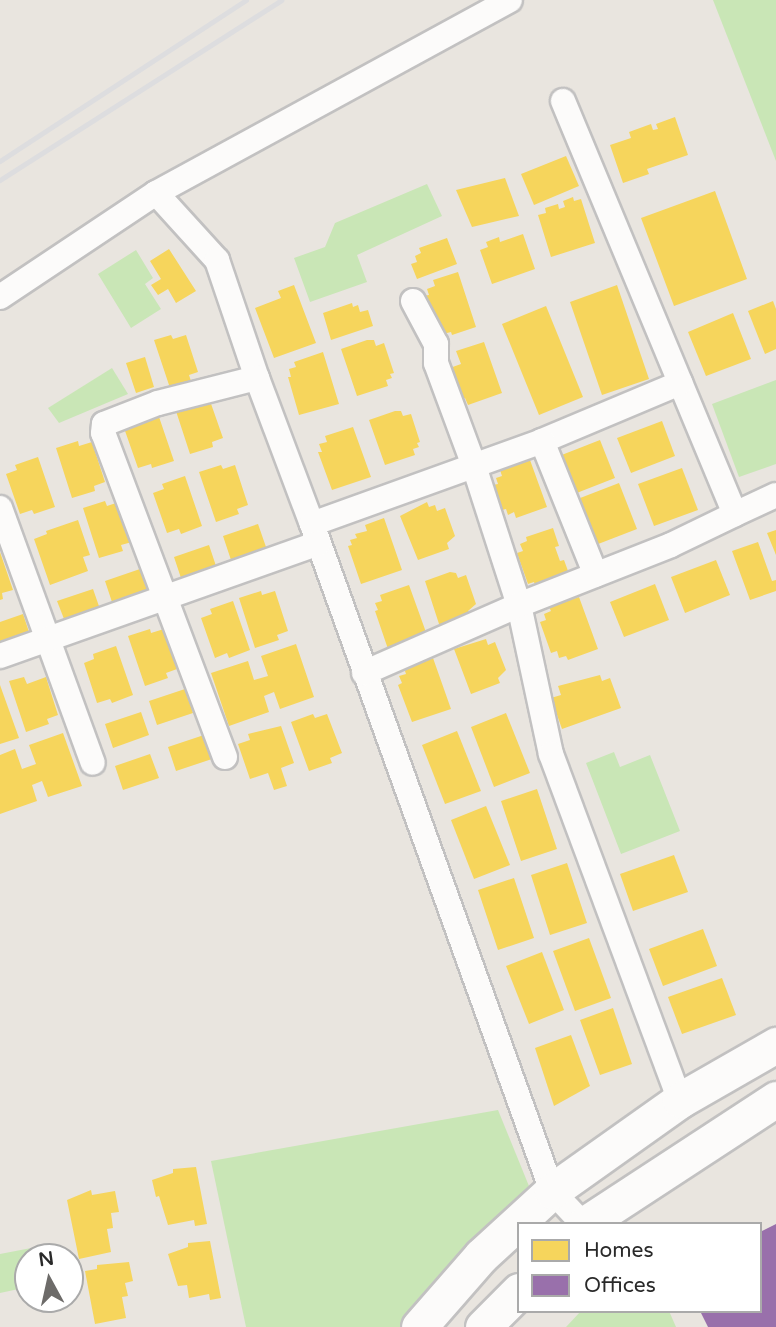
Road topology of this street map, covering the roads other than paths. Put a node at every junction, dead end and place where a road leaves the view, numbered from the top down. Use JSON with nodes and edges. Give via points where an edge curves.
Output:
{"nodes":[{"id":1,"x":510,"y":0,"type":"edge"},
{"id":2,"x":563,"y":101,"type":"dead end"},
{"id":3,"x":156,"y":193,"type":"junction"},
{"id":4,"x":0,"y":297,"type":"edge"},
{"id":5,"x":413,"y":301,"type":"dead end"},
{"id":6,"x":257,"y":378,"type":"junction"},
{"id":7,"x":681,"y":383,"type":"junction"},
{"id":8,"x":542,"y":441,"type":"junction"},
{"id":9,"x":474,"y":466,"type":"junction"},
{"id":10,"x":776,"y":495,"type":"edge"},
{"id":11,"x":0,"y":508,"type":"edge"},
{"id":12,"x":735,"y":514,"type":"junction"},
{"id":13,"x":316,"y":534,"type":"junction"},
{"id":14,"x":596,"y":575,"type":"junction"},
{"id":15,"x":167,"y":597,"type":"junction"},
{"id":16,"x":519,"y":605,"type":"junction"},
{"id":17,"x":48,"y":639,"type":"junction"},
{"id":18,"x":0,"y":656,"type":"edge"},
{"id":19,"x":364,"y":673,"type":"junction"},
{"id":20,"x":225,"y":757,"type":"dead end"},
{"id":21,"x":93,"y":763,"type":"dead end"},
{"id":22,"x":776,"y":1045,"type":"edge"},
{"id":23,"x":776,"y":1099,"type":"edge"},
{"id":24,"x":680,"y":1100,"type":"junction"},
{"id":25,"x":552,"y":1191,"type":"junction"},
{"id":26,"x":518,"y":1222,"type":"edge"},
{"id":27,"x":582,"y":1222,"type":"edge"},
{"id":28,"x":587,"y":1222,"type":"edge"},
{"id":29,"x":517,"y":1223,"type":"edge"},
{"id":30,"x":517,"y":1293,"type":"edge"},
{"id":31,"x":419,"y":1327,"type":"edge"},
{"id":32,"x":483,"y":1327,"type":"edge"}],
"edges":[{"from":1,"to":3,"type":"street"},
{"from":2,"to":7,"type":"street"},
{"from":3,"to":4,"type":"street"},
{"from":3,"to":6,"type":"street","via":[[217,260]]},
{"from":5,"to":9,"type":"street","via":[[436,344],[436,363]]},
{"from":6,"to":13,"type":"street"},
{"from":6,"to":15,"type":"street","via":[[158,403],[104,424],[103,433]]},
{"from":7,"to":8,"type":"street"},
{"from":7,"to":12,"type":"street"},
{"from":8,"to":9,"type":"street"},
{"from":8,"to":14,"type":"street"},
{"from":9,"to":13,"type":"street"},
{"from":9,"to":16,"type":"street"},
{"from":10,"to":12,"type":"street"},
{"from":11,"to":17,"type":"street"},
{"from":12,"to":14,"type":"street"},
{"from":13,"to":15,"type":"street"},
{"from":13,"to":19,"type":"street"},
{"from":14,"to":16,"type":"street"},
{"from":15,"to":17,"type":"street"},
{"from":15,"to":20,"type":"street"},
{"from":16,"to":19,"type":"street"},
{"from":16,"to":24,"type":"street","via":[[551,754]]},
{"from":17,"to":18,"type":"street"},
{"from":17,"to":21,"type":"street"},
{"from":19,"to":25,"type":"street"},
{"from":22,"to":24,"type":"main road"},
{"from":23,"to":28,"type":"main road"},
{"from":24,"to":25,"type":"main road"},
{"from":25,"to":26,"type":"main road"},
{"from":25,"to":27,"type":"street"},
{"from":29,"to":31,"type":"main road","via":[[481,1256]]},
{"from":30,"to":32,"type":"main road"}]}
